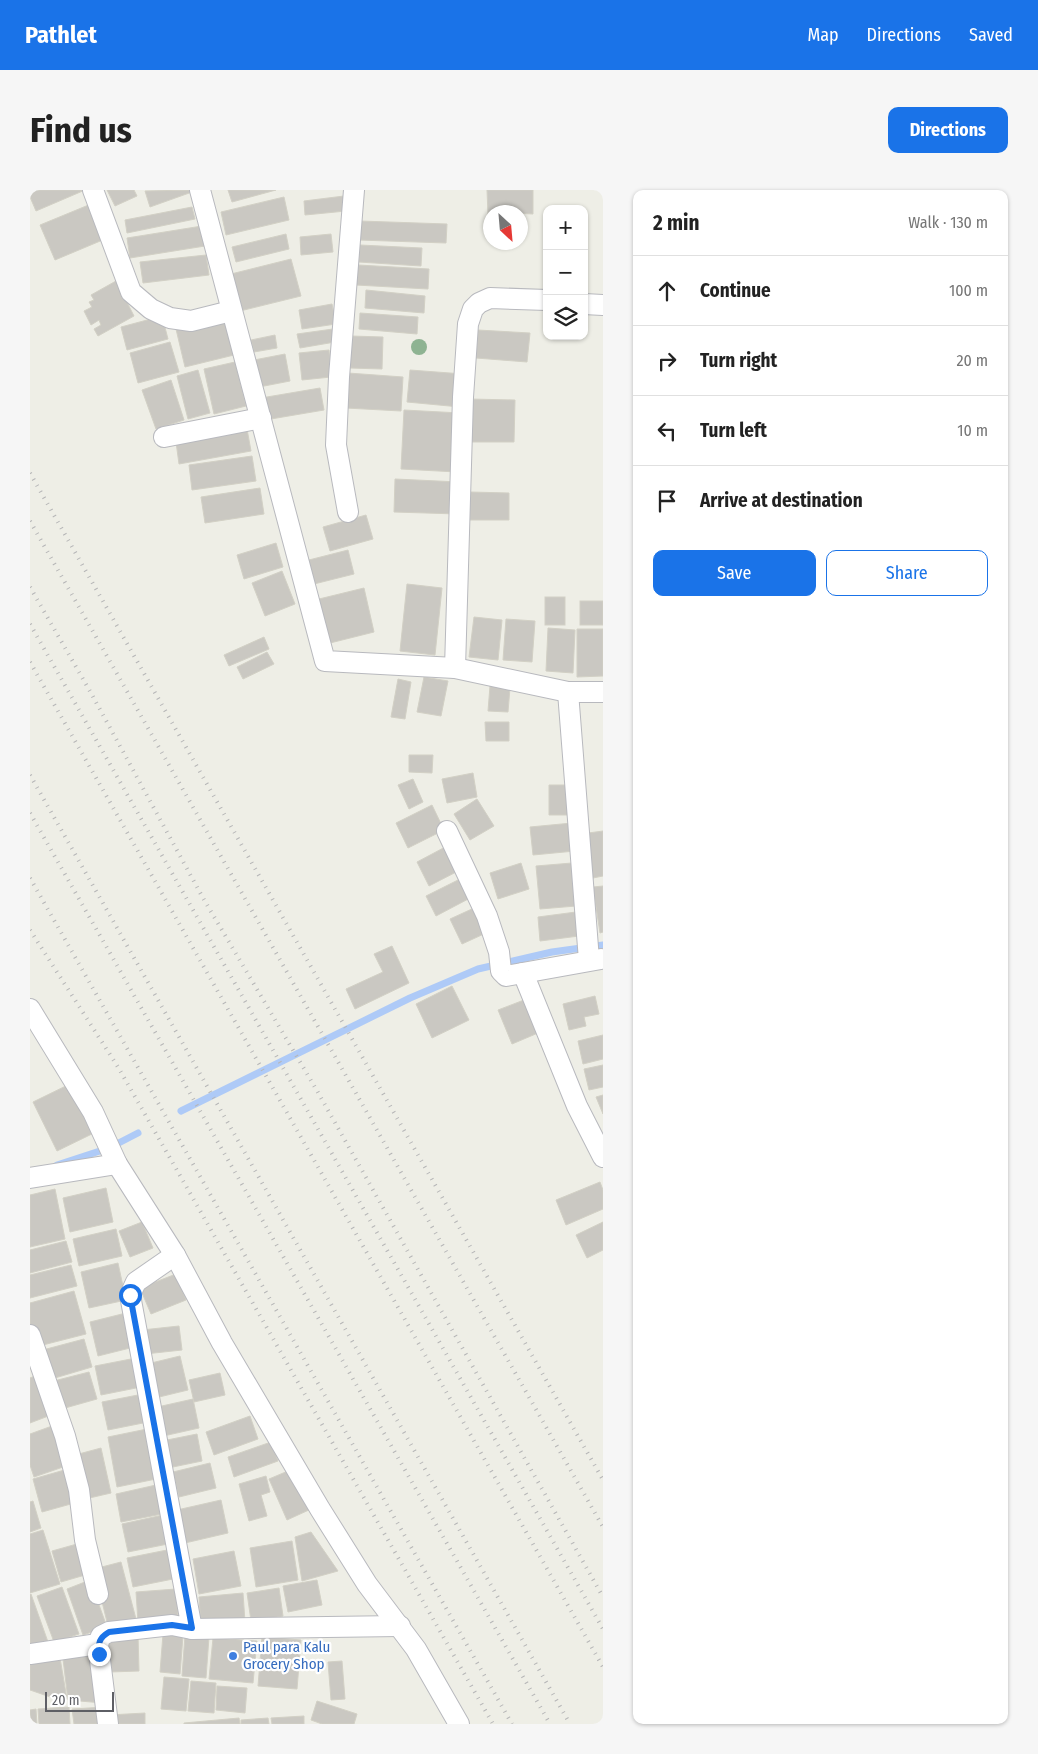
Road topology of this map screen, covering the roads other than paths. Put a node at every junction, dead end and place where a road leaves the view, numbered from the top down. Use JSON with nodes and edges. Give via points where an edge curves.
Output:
{"nodes":[{"id":1,"x":93,"y":190,"type":"edge"},
{"id":2,"x":200,"y":190,"type":"edge"},
{"id":3,"x":354,"y":190,"type":"edge"},
{"id":4,"x":543,"y":300,"type":"edge"},
{"id":5,"x":588,"y":304,"type":"edge"},
{"id":6,"x":603,"y":305,"type":"edge"},
{"id":7,"x":231,"y":311,"type":"junction"},
{"id":8,"x":261,"y":418,"type":"junction"},
{"id":9,"x":164,"y":437,"type":"dead end"},
{"id":10,"x":348,"y":512,"type":"dead end"},
{"id":11,"x":455,"y":668,"type":"junction"},
{"id":12,"x":568,"y":692,"type":"junction"},
{"id":13,"x":603,"y":692,"type":"edge"},
{"id":14,"x":447,"y":831,"type":"dead end"},
{"id":15,"x":594,"y":959,"type":"edge"},
{"id":16,"x":523,"y":973,"type":"junction"},
{"id":17,"x":30,"y":1009,"type":"edge"},
{"id":18,"x":603,"y":1158,"type":"edge"},
{"id":19,"x":116,"y":1164,"type":"junction"},
{"id":20,"x":30,"y":1178,"type":"edge"},
{"id":21,"x":175,"y":1255,"type":"junction"},
{"id":22,"x":30,"y":1336,"type":"edge"},
{"id":23,"x":98,"y":1594,"type":"dead end"},
{"id":24,"x":400,"y":1626,"type":"junction"},
{"id":25,"x":192,"y":1628,"type":"junction"},
{"id":26,"x":98,"y":1644,"type":"junction"},
{"id":27,"x":30,"y":1654,"type":"edge"},
{"id":28,"x":108,"y":1724,"type":"edge"},
{"id":29,"x":459,"y":1724,"type":"edge"}],
"edges":[{"from":1,"to":7,"type":"street","via":[[131,292],[151,309],[170,318],[191,321]]},
{"from":2,"to":7,"type":"street"},
{"from":3,"to":10,"type":"street","via":[[336,445]]},
{"from":4,"to":11,"type":"street","via":[[490,298],[473,309],[468,324]]},
{"from":5,"to":6,"type":"street"},
{"from":7,"to":8,"type":"street"},
{"from":8,"to":9,"type":"street"},
{"from":8,"to":11,"type":"street","via":[[324,661]]},
{"from":11,"to":12,"type":"street"},
{"from":12,"to":13,"type":"street"},
{"from":12,"to":15,"type":"street","via":[[588,936]]},
{"from":14,"to":16,"type":"street","via":[[483,908],[506,976]]},
{"from":15,"to":16,"type":"street"},
{"from":16,"to":18,"type":"street","via":[[577,1106]]},
{"from":17,"to":19,"type":"street","via":[[93,1112]]},
{"from":19,"to":20,"type":"street"},
{"from":19,"to":21,"type":"street"},
{"from":21,"to":24,"type":"street","via":[[222,1343],[325,1517],[367,1584]]},
{"from":21,"to":25,"type":"street","via":[[136,1282],[130,1295]]},
{"from":22,"to":23,"type":"street","via":[[65,1436],[79,1490],[85,1540]]},
{"from":24,"to":25,"type":"street"},
{"from":24,"to":29,"type":"street"},
{"from":25,"to":26,"type":"street","via":[[172,1625],[109,1632],[101,1636]]},
{"from":26,"to":27,"type":"street"},
{"from":26,"to":28,"type":"street"}]}
